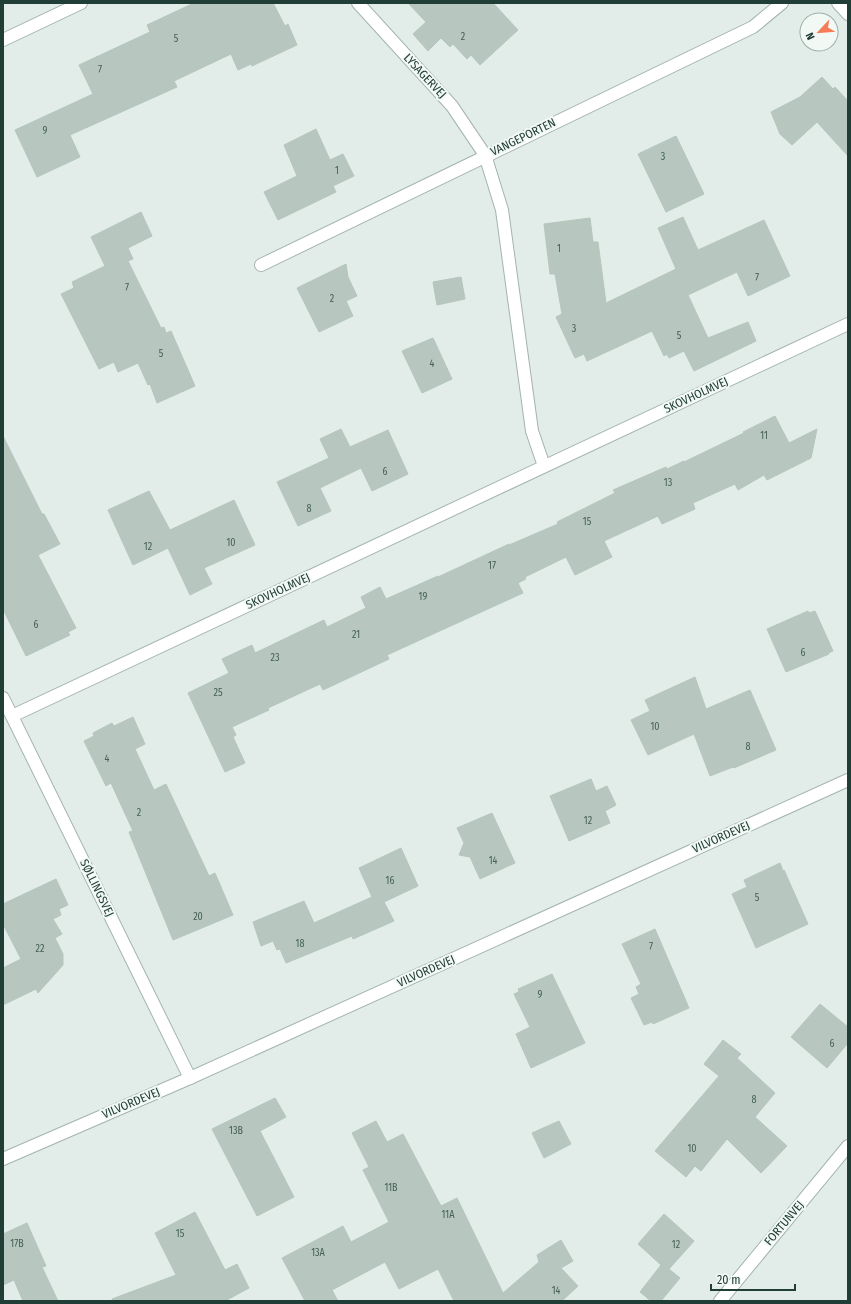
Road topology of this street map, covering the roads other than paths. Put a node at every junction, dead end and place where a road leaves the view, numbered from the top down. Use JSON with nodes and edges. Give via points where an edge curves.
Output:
{"nodes":[{"id":1,"x":81,"y":3,"type":"edge"},
{"id":2,"x":358,"y":3,"type":"edge"},
{"id":3,"x":782,"y":3,"type":"edge"},
{"id":4,"x":838,"y":3,"type":"edge"},
{"id":5,"x":848,"y":14,"type":"edge"},
{"id":6,"x":3,"y":40,"type":"edge"},
{"id":7,"x":485,"y":155,"type":"junction"},
{"id":8,"x":261,"y":265,"type":"dead end"},
{"id":9,"x":848,"y":324,"type":"edge"},
{"id":10,"x":544,"y":466,"type":"junction"},
{"id":11,"x":3,"y":698,"type":"edge"},
{"id":12,"x":12,"y":716,"type":"junction"},
{"id":13,"x":848,"y":780,"type":"edge"},
{"id":14,"x":190,"y":1078,"type":"junction"},
{"id":15,"x":848,"y":1146,"type":"edge"},
{"id":16,"x":3,"y":1159,"type":"edge"},
{"id":17,"x":720,"y":1301,"type":"edge"}],
"edges":[{"from":1,"to":6,"type":"street"},
{"from":2,"to":7,"type":"street","name":"LYSAGERVEJ","via":[[452,106]]},
{"from":3,"to":7,"type":"street","name":"VANGEPORTEN","via":[[753,27]]},
{"from":4,"to":5,"type":"street"},
{"from":7,"to":8,"type":"street","name":"VANGEPORTEN"},
{"from":7,"to":10,"type":"street","via":[[502,210],[532,430]]},
{"from":9,"to":10,"type":"street","name":"SKOVHOLMVEJ"},
{"from":10,"to":12,"type":"street","name":"SKOVHOLMVEJ"},
{"from":11,"to":12,"type":"street","name":"SØLLINGSVEJ"},
{"from":12,"to":14,"type":"street","name":"SØLLINGSVEJ"},
{"from":13,"to":14,"type":"street","name":"VILVORDEVEJ"},
{"from":14,"to":16,"type":"street","name":"VILVORDEVEJ"},
{"from":15,"to":17,"type":"street","name":"FORTUNVEJ"}]}
